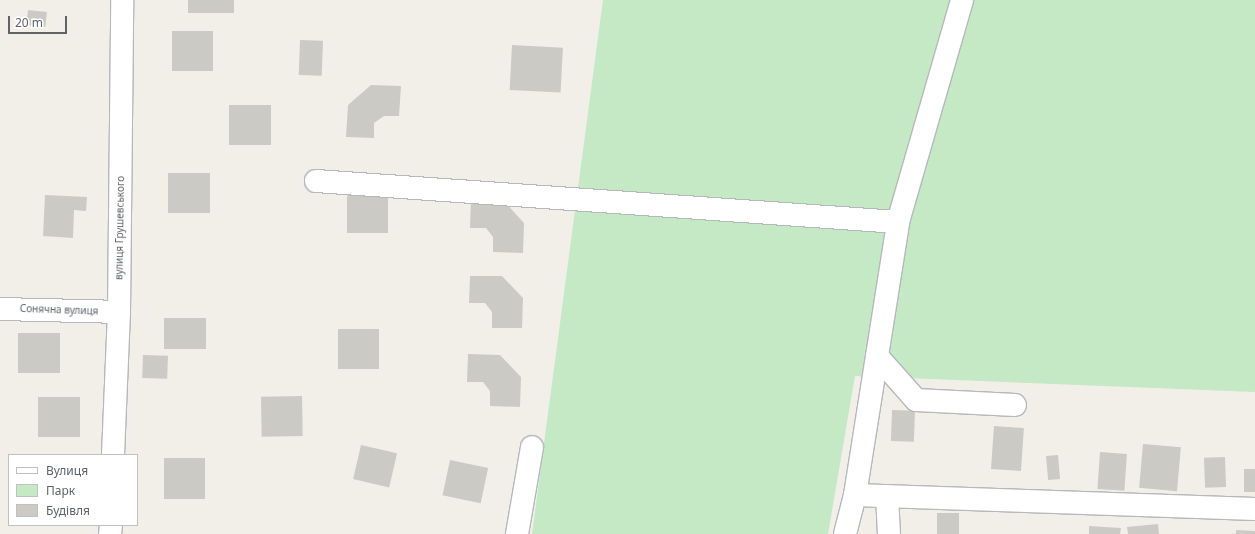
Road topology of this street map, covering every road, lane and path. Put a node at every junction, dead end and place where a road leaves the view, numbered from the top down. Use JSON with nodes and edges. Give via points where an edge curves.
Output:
{"nodes":[{"id":1,"x":122,"y":0,"type":"edge"},
{"id":2,"x":962,"y":0,"type":"edge"},
{"id":3,"x":316,"y":181,"type":"dead end"},
{"id":4,"x":898,"y":222,"type":"junction"},
{"id":5,"x":0,"y":309,"type":"edge"},
{"id":6,"x":119,"y":312,"type":"junction"},
{"id":7,"x":877,"y":356,"type":"junction"},
{"id":8,"x":1014,"y":405,"type":"dead end"},
{"id":9,"x":532,"y":447,"type":"dead end"},
{"id":10,"x":113,"y":454,"type":"edge"},
{"id":11,"x":855,"y":495,"type":"junction"},
{"id":12,"x":887,"y":496,"type":"junction"},
{"id":13,"x":1255,"y":509,"type":"edge"},
{"id":14,"x":517,"y":534,"type":"edge"},
{"id":15,"x":845,"y":534,"type":"edge"},
{"id":16,"x":889,"y":534,"type":"edge"}],
"edges":[{"from":1,"to":6,"type":"street","name":"вулиця Грушевського"},
{"from":2,"to":4,"type":"street"},
{"from":3,"to":4,"type":"street"},
{"from":4,"to":7,"type":"street"},
{"from":5,"to":6,"type":"street","name":"Сонячна вулиця"},
{"from":6,"to":10,"type":"street","name":"вулиця Грушевського"},
{"from":7,"to":8,"type":"street","via":[[916,400]]},
{"from":7,"to":11,"type":"street"},
{"from":9,"to":14,"type":"street"},
{"from":11,"to":12,"type":"street"},
{"from":11,"to":15,"type":"street"},
{"from":12,"to":13,"type":"street"},
{"from":12,"to":16,"type":"street"}]}
